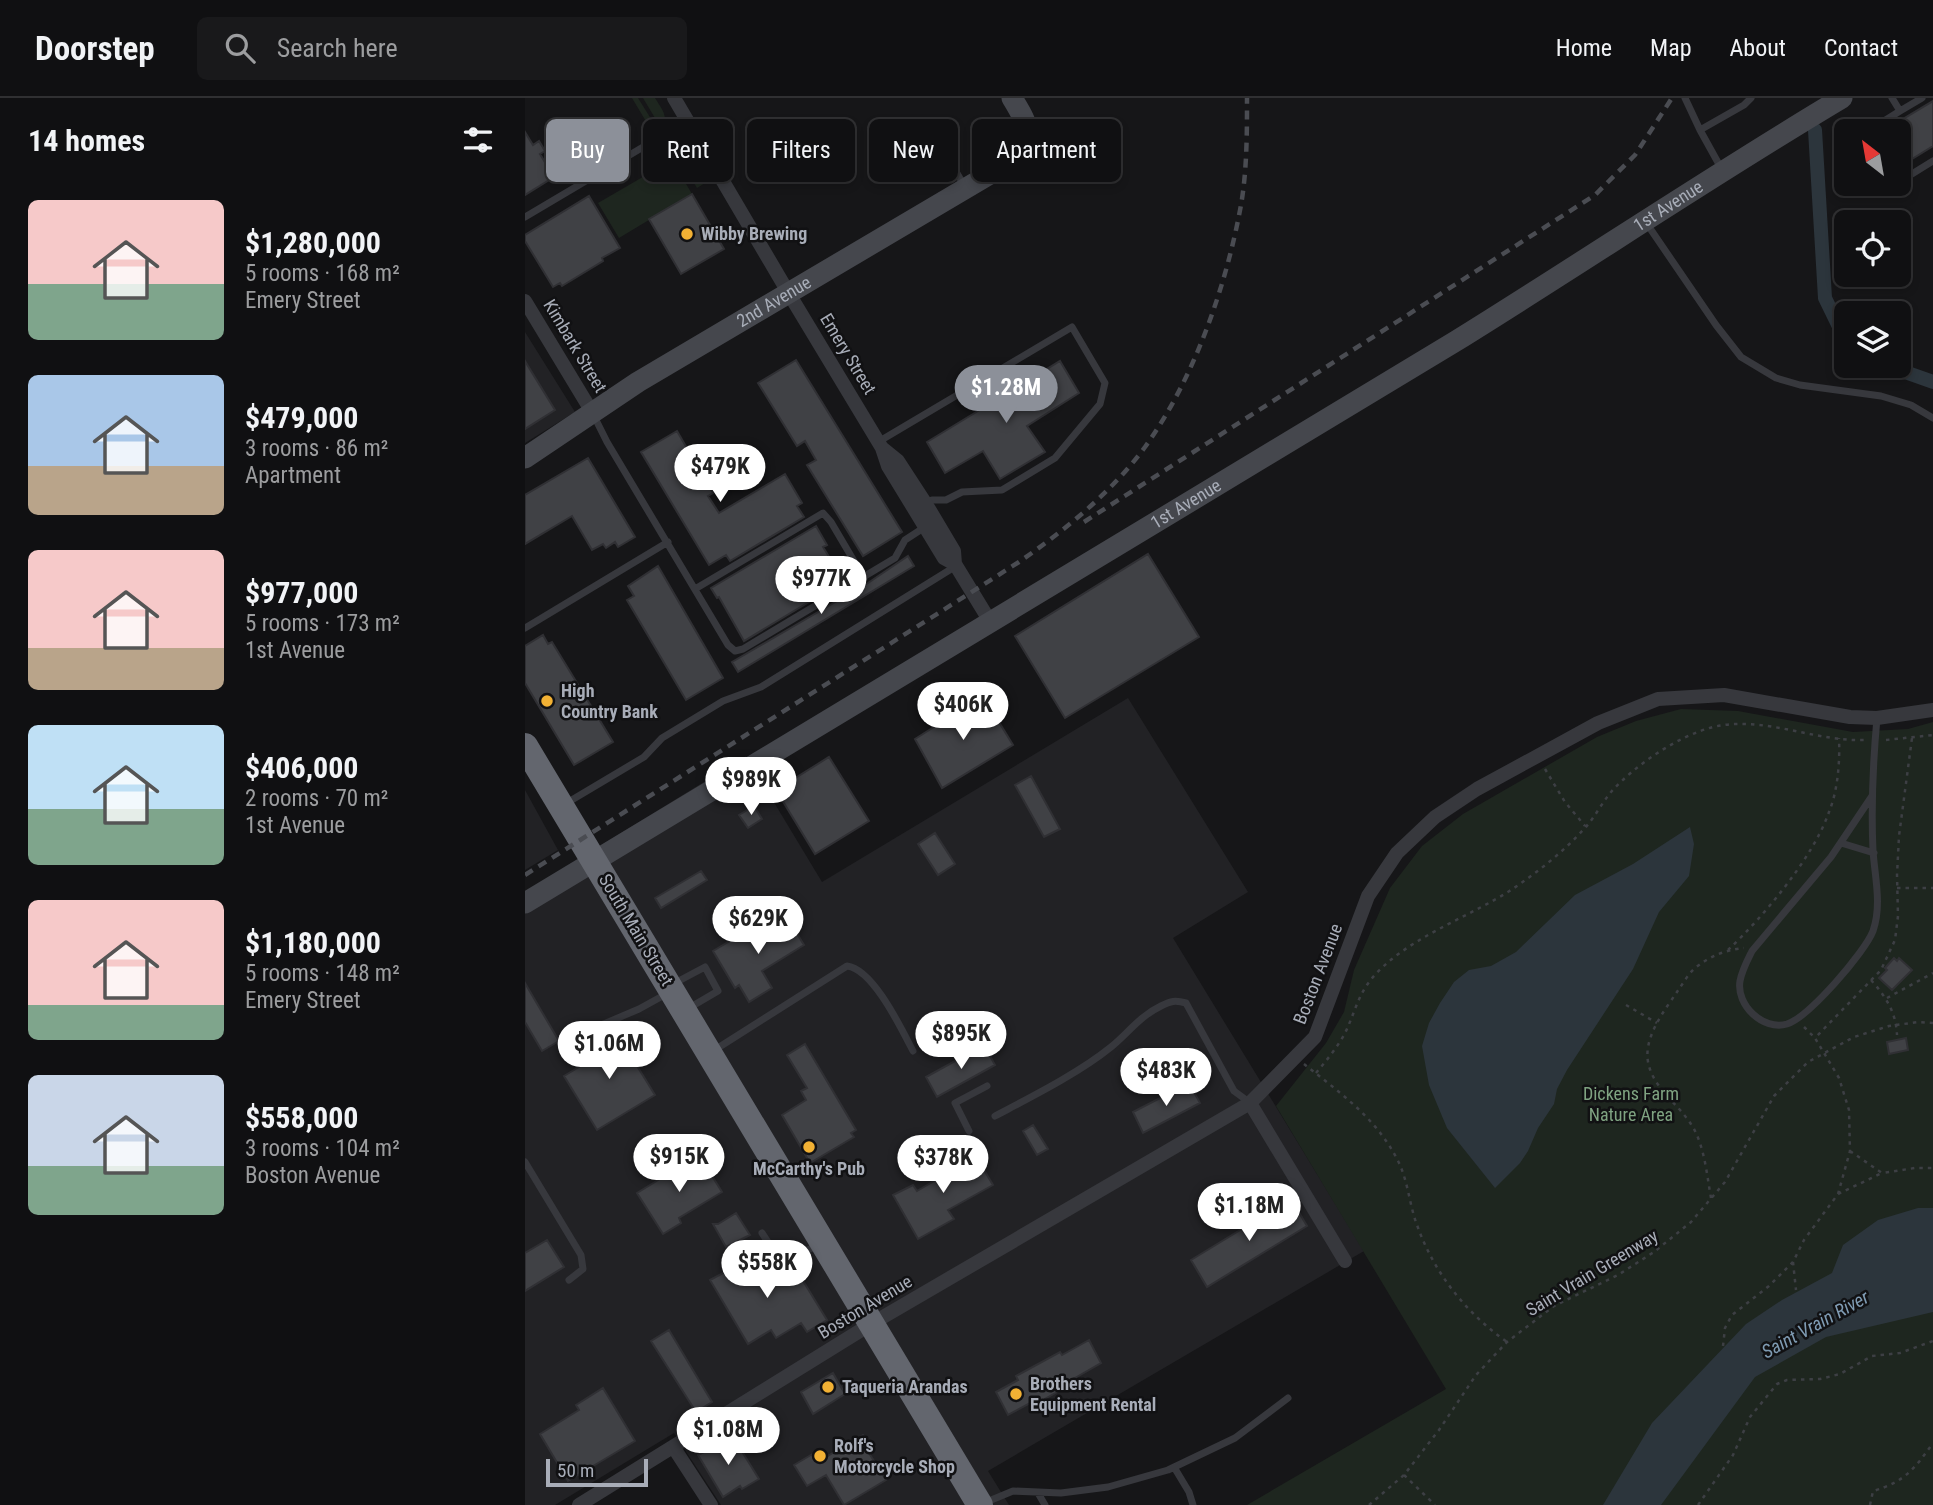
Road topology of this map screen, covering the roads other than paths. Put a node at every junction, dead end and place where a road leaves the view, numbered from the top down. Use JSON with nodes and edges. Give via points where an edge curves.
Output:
{"nodes":[{"id":1,"x":674,"y":98,"type":"edge"},
{"id":2,"x":1012,"y":98,"type":"edge"},
{"id":3,"x":1685,"y":98,"type":"edge"},
{"id":4,"x":1751,"y":98,"type":"edge"},
{"id":5,"x":1842,"y":98,"type":"edge"},
{"id":6,"x":1892,"y":98,"type":"edge"},
{"id":7,"x":1922,"y":98,"type":"edge"},
{"id":8,"x":1900,"y":111,"type":"junction"},
{"id":9,"x":687,"y":119,"type":"edge"},
{"id":10,"x":1887,"y":119,"type":"edge"},
{"id":11,"x":1700,"y":130,"type":"junction"},
{"id":12,"x":643,"y":148,"type":"edge"},
{"id":13,"x":1933,"y":161,"type":"edge"},
{"id":14,"x":1723,"y":170,"type":"junction"},
{"id":15,"x":1911,"y":175,"type":"edge"},
{"id":16,"x":958,"y":176,"type":"edge"},
{"id":17,"x":723,"y":182,"type":"edge"},
{"id":18,"x":965,"y":188,"type":"junction"},
{"id":19,"x":525,"y":217,"type":"edge"},
{"id":20,"x":1645,"y":220,"type":"junction"},
{"id":21,"x":787,"y":292,"type":"junction"},
{"id":22,"x":525,"y":301,"type":"edge"},
{"id":23,"x":592,"y":412,"type":"junction"},
{"id":24,"x":1933,"y":418,"type":"edge"},
{"id":25,"x":880,"y":445,"type":"junction"},
{"id":26,"x":525,"y":458,"type":"edge"},
{"id":27,"x":926,"y":504,"type":"junction"},
{"id":28,"x":925,"y":527,"type":"junction"},
{"id":29,"x":668,"y":542,"type":"junction"},
{"id":30,"x":956,"y":565,"type":"junction"},
{"id":31,"x":864,"y":578,"type":"junction"},
{"id":32,"x":695,"y":589,"type":"junction"},
{"id":33,"x":991,"y":623,"type":"junction"},
{"id":34,"x":525,"y":628,"type":"edge"},
{"id":35,"x":1933,"y":710,"type":"edge"},
{"id":36,"x":1877,"y":718,"type":"junction"},
{"id":37,"x":525,"y":746,"type":"edge"},
{"id":38,"x":1872,"y":796,"type":"junction"},
{"id":39,"x":561,"y":806,"type":"junction"},
{"id":40,"x":1841,"y":843,"type":"junction"},
{"id":41,"x":1874,"y":853,"type":"junction"},
{"id":42,"x":594,"y":859,"type":"junction"},
{"id":43,"x":525,"y":903,"type":"edge"},
{"id":44,"x":675,"y":996,"type":"junction"},
{"id":45,"x":599,"y":1026,"type":"dead end"},
{"id":46,"x":913,"y":1051,"type":"dead end"},
{"id":47,"x":709,"y":1054,"type":"junction"},
{"id":48,"x":987,"y":1086,"type":"dead end"},
{"id":49,"x":1249,"y":1103,"type":"junction"},
{"id":50,"x":995,"y":1116,"type":"dead end"},
{"id":51,"x":969,"y":1131,"type":"dead end"},
{"id":52,"x":525,"y":1161,"type":"edge"},
{"id":53,"x":762,"y":1233,"type":"dead end"},
{"id":54,"x":823,"y":1243,"type":"junction"},
{"id":55,"x":1345,"y":1261,"type":"dead end"},
{"id":56,"x":569,"y":1280,"type":"dead end"},
{"id":57,"x":871,"y":1324,"type":"junction"},
{"id":58,"x":1288,"y":1398,"type":"dead end"},
{"id":59,"x":674,"y":1448,"type":"junction"},
{"id":60,"x":1174,"y":1467,"type":"junction"},
{"id":61,"x":1038,"y":1493,"type":"junction"},
{"id":62,"x":579,"y":1505,"type":"edge"},
{"id":63,"x":711,"y":1505,"type":"edge"},
{"id":64,"x":980,"y":1505,"type":"edge"},
{"id":65,"x":1045,"y":1505,"type":"edge"},
{"id":66,"x":1193,"y":1505,"type":"edge"}],
"edges":[{"from":1,"to":9,"type":"street","name":"Emery Street"},
{"from":2,"to":18,"type":"street","name":"2nd Avenue","via":[[1028,130],[1024,150]]},
{"from":3,"to":11,"type":"lane"},
{"from":4,"to":11,"type":"lane"},
{"from":5,"to":14,"type":"street","name":"1st Avenue"},
{"from":6,"to":8,"type":"lane"},
{"from":7,"to":8,"type":"lane"},
{"from":8,"to":10,"type":"lane"},
{"from":11,"to":14,"type":"lane"},
{"from":12,"to":19,"type":"lane"},
{"from":13,"to":15,"type":"lane"},
{"from":14,"to":20,"type":"street","name":"1st Avenue"},
{"from":16,"to":18,"type":"lane"},
{"from":17,"to":21,"type":"street","name":"Emery Street"},
{"from":18,"to":21,"type":"street","name":"2nd Avenue"},
{"from":20,"to":24,"type":"lane","via":[[1741,358],[1776,378],[1881,396]]},
{"from":20,"to":33,"type":"street","name":"1st Avenue","via":[[1456,341]]},
{"from":21,"to":23,"type":"street","name":"2nd Avenue"},
{"from":21,"to":25,"type":"street","name":"Emery Street"},
{"from":22,"to":23,"type":"street","name":"Kimbark Street"},
{"from":23,"to":26,"type":"street","name":"2nd Avenue"},
{"from":23,"to":29,"type":"lane"},
{"from":25,"to":27,"type":"street","name":"Emery Street","via":[[898,461]]},
{"from":25,"to":27,"type":"lane","via":[[1072,327],[1105,383],[1100,404],[1055,458],[1002,490],[962,492]]},
{"from":25,"to":28,"type":"street","name":"Emery Street","via":[[888,467]]},
{"from":27,"to":30,"type":"street","name":"Emery Street","via":[[954,551]]},
{"from":28,"to":30,"type":"street","name":"Emery Street","via":[[944,558]]},
{"from":28,"to":31,"type":"lane","via":[[905,540],[895,558]]},
{"from":29,"to":32,"type":"lane"},
{"from":29,"to":34,"type":"lane"},
{"from":30,"to":33,"type":"street","name":"Emery Street"},
{"from":30,"to":39,"type":"lane","via":[[761,687],[723,701],[662,738],[644,757]]},
{"from":31,"to":32,"type":"lane","via":[[735,651]]},
{"from":31,"to":32,"type":"lane","via":[[823,513]]},
{"from":33,"to":42,"type":"street","name":"1st Avenue"},
{"from":35,"to":36,"type":"street","name":"Boston Avenue"},
{"from":36,"to":38,"type":"lane"},
{"from":36,"to":49,"type":"street","name":"Boston Avenue","via":[[1724,695],[1658,699],[1626,710],[1477,789],[1434,817],[1397,853],[1368,897],[1315,1037]]},
{"from":37,"to":39,"type":"highway","name":"South Main Street"},
{"from":38,"to":40,"type":"lane"},
{"from":38,"to":41,"type":"lane"},
{"from":39,"to":42,"type":"highway","name":"South Main Street"},
{"from":40,"to":41,"type":"lane"},
{"from":40,"to":41,"type":"lane","via":[[1743,969],[1739,983],[1744,1004],[1761,1021],[1778,1026],[1797,1019],[1866,945],[1878,909]]},
{"from":42,"to":43,"type":"street","name":"1st Avenue"},
{"from":42,"to":44,"type":"highway","name":"South Main Street"},
{"from":44,"to":44,"type":"lane","via":[[705,967],[718,991]]},
{"from":44,"to":45,"type":"lane"},
{"from":44,"to":47,"type":"highway","name":"South Main Street"},
{"from":46,"to":47,"type":"lane","via":[[886,1001],[860,972],[847,966]]},
{"from":47,"to":54,"type":"highway","name":"South Main Street"},
{"from":48,"to":51,"type":"lane","via":[[955,1103]]},
{"from":49,"to":50,"type":"lane","via":[[1234,1091],[1186,1003],[1175,1000],[1133,1024],[1111,1047],[1080,1067]]},
{"from":49,"to":55,"type":"street"},
{"from":49,"to":57,"type":"street","name":"Boston Avenue"},
{"from":52,"to":56,"type":"lane","via":[[581,1255],[583,1269]]},
{"from":53,"to":54,"type":"lane","via":[[781,1262]]},
{"from":54,"to":57,"type":"highway","name":"South Main Street"},
{"from":57,"to":59,"type":"street","name":"Boston Avenue"},
{"from":57,"to":64,"type":"highway","name":"South Main Street"},
{"from":58,"to":60,"type":"lane","via":[[1235,1438]]},
{"from":59,"to":62,"type":"street","name":"Boston Avenue"},
{"from":59,"to":63,"type":"street"},
{"from":60,"to":61,"type":"lane","via":[[1108,1487]]},
{"from":60,"to":66,"type":"lane"},
{"from":61,"to":64,"type":"lane","via":[[1013,1491]]},
{"from":61,"to":65,"type":"lane"}]}
